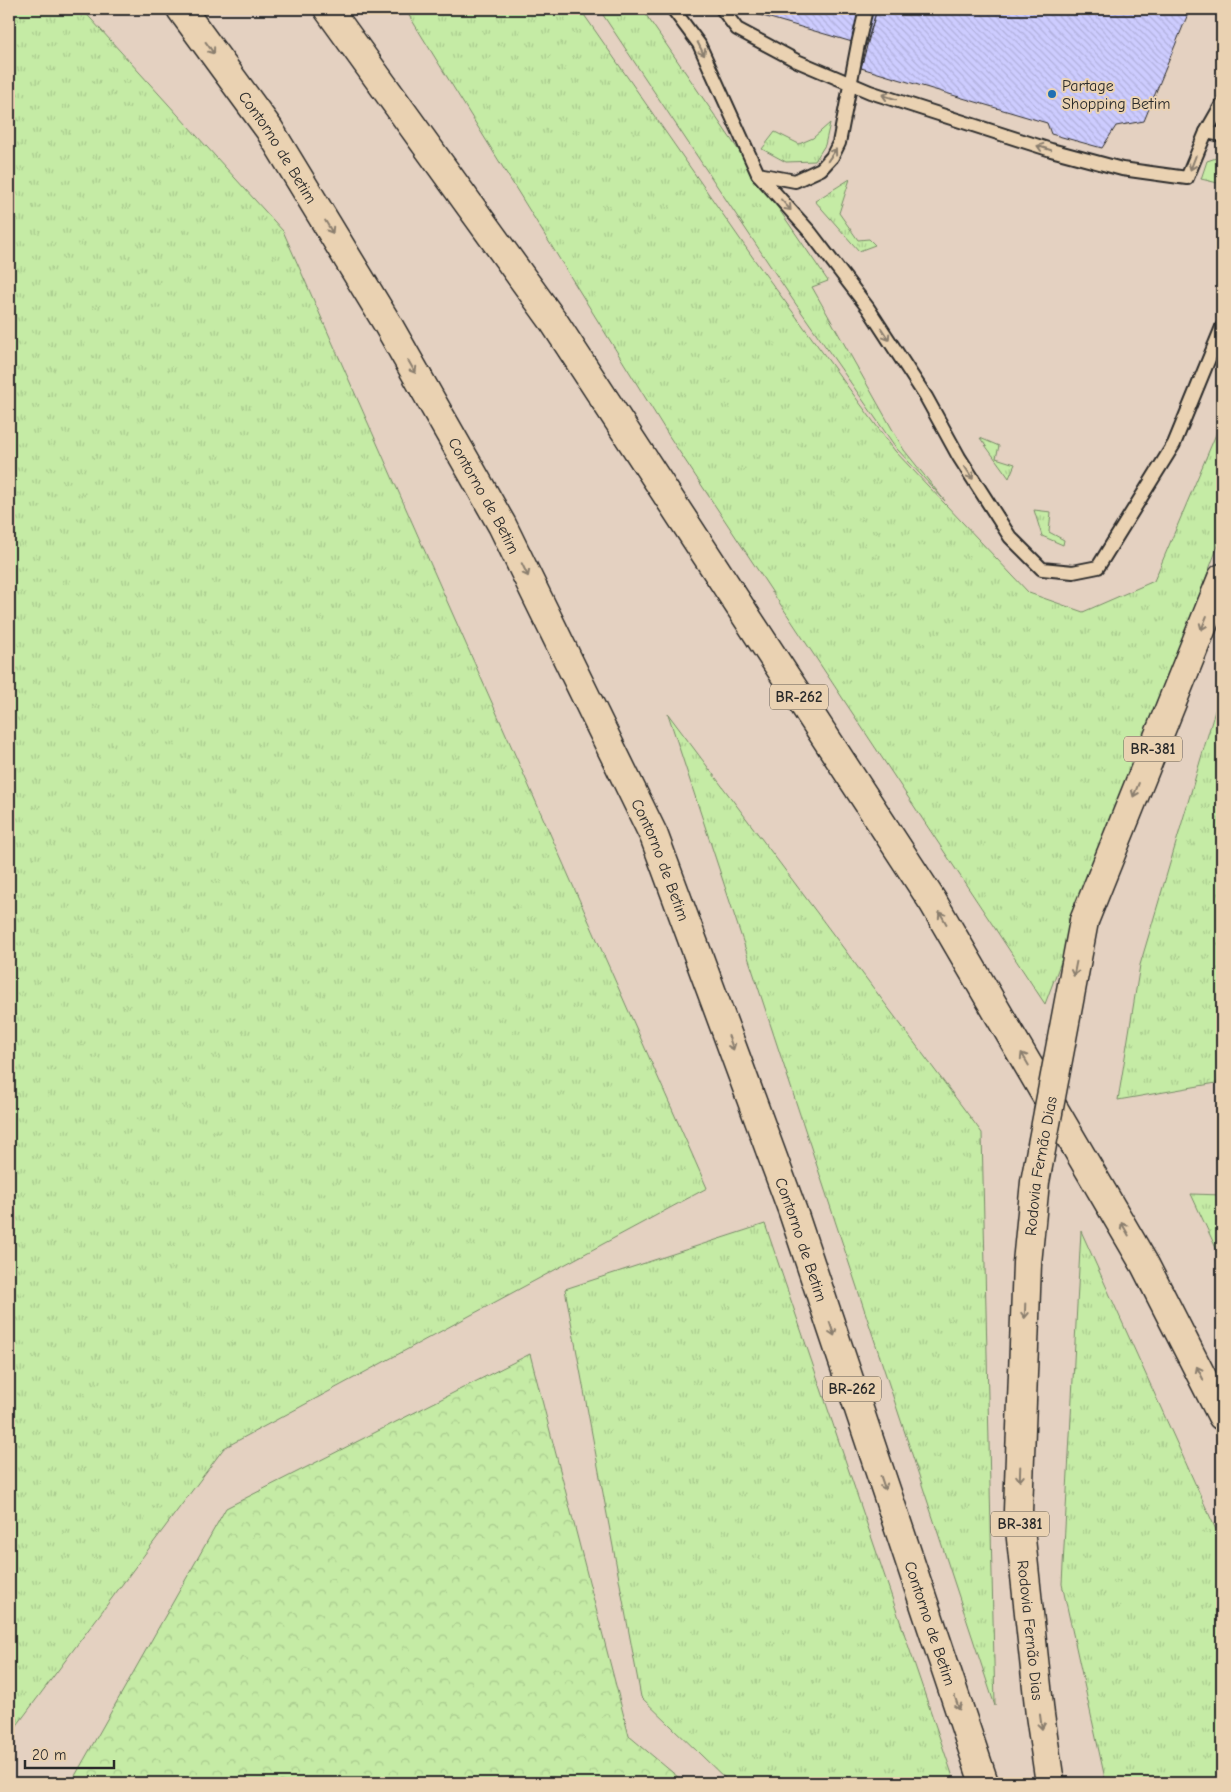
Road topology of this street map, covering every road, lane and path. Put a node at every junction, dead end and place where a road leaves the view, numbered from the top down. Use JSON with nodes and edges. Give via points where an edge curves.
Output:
{"nodes":[{"id":1,"x":181,"y":9,"type":"edge"},
{"id":2,"x":328,"y":9,"type":"edge"},
{"id":3,"x":673,"y":9,"type":"edge"},
{"id":4,"x":722,"y":9,"type":"edge"},
{"id":5,"x":866,"y":9,"type":"edge"},
{"id":6,"x":851,"y":83,"type":"junction"},
{"id":7,"x":1222,"y":104,"type":"edge"},
{"id":8,"x":1206,"y":132,"type":"junction"},
{"id":9,"x":1222,"y":135,"type":"edge"},
{"id":10,"x":758,"y":174,"type":"junction"},
{"id":11,"x":1222,"y":327,"type":"edge"},
{"id":12,"x":1222,"y":578,"type":"edge"},
{"id":13,"x":1222,"y":1416,"type":"edge"},
{"id":14,"x":984,"y":1783,"type":"edge"},
{"id":15,"x":1050,"y":1783,"type":"edge"}],
"edges":[{"from":1,"to":14,"type":"highway","name":"Contorno de Betim","number":"BR-262","one_way":true,"via":[[269,129],[454,440],[502,524],[654,836],[792,1212]]},
{"from":13,"to":2,"type":"highway","number":"BR-262","one_way":true,"via":[[1145,1264],[933,902],[554,322]]},
{"from":3,"to":10,"type":"lane","one_way":true,"via":[[700,44]]},
{"from":4,"to":6,"type":"lane","via":[[737,29],[797,61]]},
{"from":5,"to":6,"type":"lane"},
{"from":8,"to":6,"type":"lane","one_way":true,"via":[[1188,178],[1122,169],[1051,150]]},
{"from":10,"to":6,"type":"lane","one_way":true,"via":[[795,181],[821,168],[839,144]]},
{"from":7,"to":8,"type":"lane"},
{"from":8,"to":9,"type":"lane"},
{"from":10,"to":11,"type":"lane","one_way":true,"via":[[810,232],[868,308],[1010,537],[1042,569],[1073,572],[1098,567],[1174,444]]},
{"from":12,"to":15,"type":"highway","name":"Rodovia Fernão Dias","number":"BR-381","one_way":true,"bridge":true,"via":[[1084,921],[1035,1182],[1027,1263],[1018,1511]]}]}
